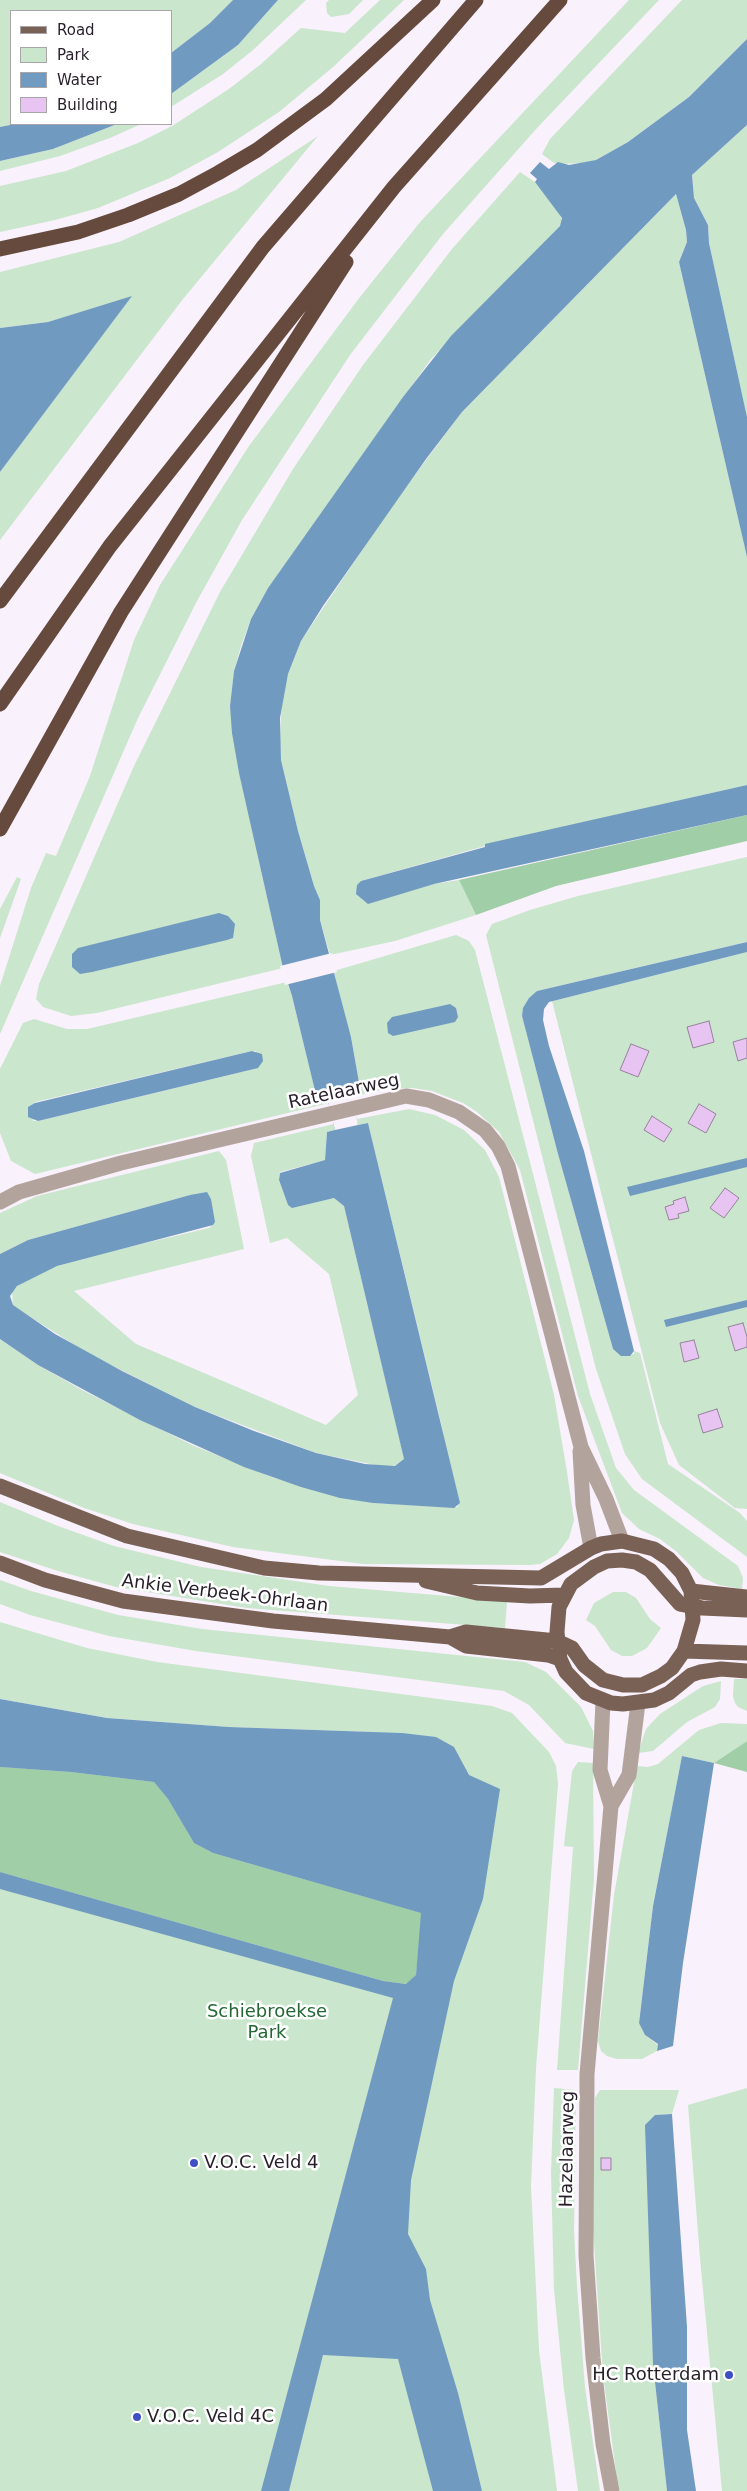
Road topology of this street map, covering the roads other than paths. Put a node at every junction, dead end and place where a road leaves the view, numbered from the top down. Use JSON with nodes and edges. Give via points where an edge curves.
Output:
{"nodes":[{"id":1,"x":433,"y":0,"type":"edge"},
{"id":2,"x":476,"y":0,"type":"edge"},
{"id":3,"x":560,"y":0,"type":"edge"},
{"id":4,"x":394,"y":187,"type":"junction"},
{"id":5,"x":0,"y":249,"type":"edge"},
{"id":6,"x":0,"y":601,"type":"edge"},
{"id":7,"x":0,"y":704,"type":"edge"},
{"id":8,"x":0,"y":829,"type":"edge"},
{"id":9,"x":0,"y":1202,"type":"edge"},
{"id":10,"x":581,"y":1446,"type":"junction"},
{"id":11,"x":0,"y":1486,"type":"edge"},
{"id":12,"x":622,"y":1541,"type":"junction"},
{"id":13,"x":591,"y":1548,"type":"junction"},
{"id":14,"x":0,"y":1562,"type":"edge"},
{"id":15,"x":594,"y":1567,"type":"junction"},
{"id":16,"x":398,"y":1574,"type":"junction"},
{"id":17,"x":691,"y":1591,"type":"junction"},
{"id":18,"x":564,"y":1595,"type":"junction"},
{"id":19,"x":747,"y":1597,"type":"edge"},
{"id":20,"x":694,"y":1606,"type":"junction"},
{"id":21,"x":747,"y":1610,"type":"edge"},
{"id":22,"x":450,"y":1637,"type":"junction"},
{"id":23,"x":557,"y":1641,"type":"junction"},
{"id":24,"x":684,"y":1651,"type":"junction"},
{"id":25,"x":747,"y":1653,"type":"edge"},
{"id":26,"x":560,"y":1659,"type":"junction"},
{"id":27,"x":747,"y":1671,"type":"edge"},
{"id":28,"x":642,"y":1685,"type":"junction"},
{"id":29,"x":603,"y":1701,"type":"junction"},
{"id":30,"x":638,"y":1703,"type":"junction"},
{"id":31,"x":611,"y":1806,"type":"junction"},
{"id":32,"x":612,"y":2491,"type":"edge"}],
"edges":[{"from":1,"to":5,"type":"highway","via":[[326,99],[256,150],[218,173],[179,194],[120,218],[78,232]]},
{"from":2,"to":6,"type":"highway","via":[[263,247]]},
{"from":3,"to":4,"type":"highway"},
{"from":4,"to":7,"type":"highway","via":[[110,546]]},
{"from":4,"to":8,"type":"highway","via":[[121,612]]},
{"from":9,"to":10,"type":"street","name":"Ratelaarweg","via":[[19,1192],[121,1163],[406,1096],[429,1100],[459,1112],[484,1130],[498,1146],[508,1166]]},
{"from":10,"to":12,"type":"street","name":"Ratelaarweg"},
{"from":10,"to":13,"type":"street","name":"Ratelaarweg","via":[[583,1505]]},
{"from":11,"to":16,"type":"main road","name":"Ankie Verbeek-Ohrlaan","via":[[127,1536],[205,1556],[264,1568]]},
{"from":12,"to":13,"type":"main road","name":"Ankie Verbeek-Ohrlaan"},
{"from":12,"to":17,"type":"main road","via":[[654,1549],[669,1559],[682,1573]]},
{"from":13,"to":15,"type":"main road"},
{"from":13,"to":16,"type":"main road","name":"Ankie Verbeek-Ohrlaan","via":[[541,1578]]},
{"from":14,"to":22,"type":"main road","name":"Ankie Verbeek-Ohrlaan","via":[[45,1580],[123,1601],[273,1621]]},
{"from":15,"to":18,"type":"main road","via":[[571,1584]]},
{"from":15,"to":20,"type":"main road","via":[[614,1561],[636,1562],[650,1570],[680,1604]]},
{"from":16,"to":18,"type":"main road","name":"Ankie Verbeek-Ohrlaan","via":[[477,1593]]},
{"from":17,"to":19,"type":"main road"},
{"from":17,"to":20,"type":"main road"},
{"from":18,"to":23,"type":"main road","via":[[557,1620]]},
{"from":20,"to":21,"type":"main road"},
{"from":20,"to":24,"type":"main road","via":[[692,1631]]},
{"from":22,"to":23,"type":"main road","name":"Ankie Verbeek-Ohrlaan","via":[[466,1632]]},
{"from":22,"to":26,"type":"main road","name":"Ankie Verbeek-Ohrlaan","via":[[466,1646]]},
{"from":23,"to":26,"type":"main road"},
{"from":23,"to":28,"type":"main road","via":[[572,1648],[584,1665],[603,1680]]},
{"from":24,"to":25,"type":"main road"},
{"from":24,"to":28,"type":"main road","via":[[672,1668]]},
{"from":26,"to":29,"type":"main road","via":[[574,1682],[586,1693]]},
{"from":27,"to":30,"type":"main road","via":[[715,1669],[700,1672],[691,1675],[669,1693]]},
{"from":28,"to":30,"type":"main road"},
{"from":29,"to":30,"type":"main road"},
{"from":29,"to":31,"type":"street","name":"Hazelaarweg","via":[[600,1770]]},
{"from":30,"to":31,"type":"street","name":"Hazelaarweg","via":[[629,1775]]},
{"from":31,"to":32,"type":"street","name":"Hazelaarweg","via":[[588,2074],[586,2255],[593,2358]]}]}
